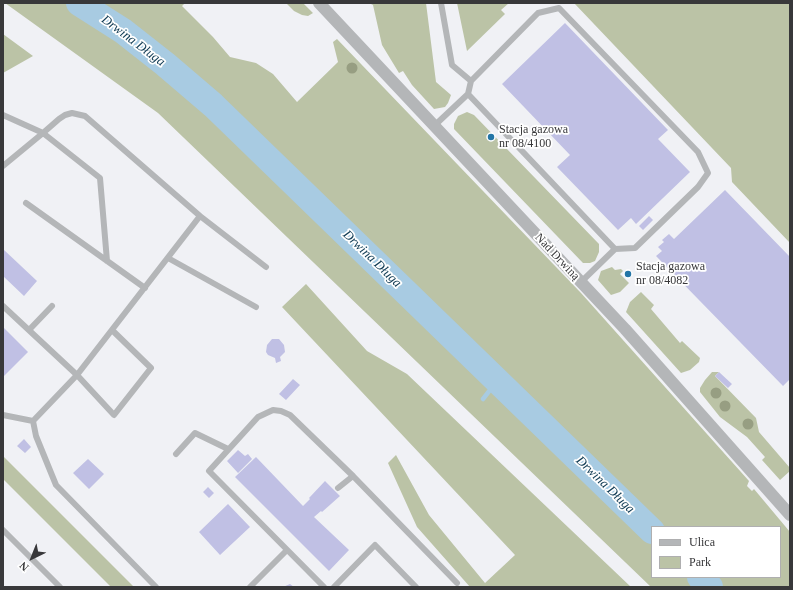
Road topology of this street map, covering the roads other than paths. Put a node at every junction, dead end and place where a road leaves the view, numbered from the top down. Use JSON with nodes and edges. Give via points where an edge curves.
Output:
{"nodes":[{"id":1,"x":319,"y":3,"type":"edge"},
{"id":2,"x":441,"y":3,"type":"edge"},
{"id":3,"x":471,"y":81,"type":"junction"},
{"id":4,"x":468,"y":94,"type":"junction"},
{"id":5,"x":3,"y":115,"type":"edge"},
{"id":6,"x":434,"y":126,"type":"junction"},
{"id":7,"x":43,"y":133,"type":"junction"},
{"id":8,"x":3,"y":166,"type":"edge"},
{"id":9,"x":26,"y":203,"type":"dead end"},
{"id":10,"x":200,"y":216,"type":"junction"},
{"id":11,"x":615,"y":249,"type":"junction"},
{"id":12,"x":168,"y":258,"type":"junction"},
{"id":13,"x":107,"y":261,"type":"junction"},
{"id":14,"x":266,"y":267,"type":"dead end"},
{"id":15,"x":581,"y":282,"type":"junction"},
{"id":16,"x":145,"y":288,"type":"junction"},
{"id":17,"x":3,"y":306,"type":"edge"},
{"id":18,"x":52,"y":306,"type":"dead end"},
{"id":19,"x":256,"y":306,"type":"dead end"},
{"id":20,"x":29,"y":330,"type":"junction"},
{"id":21,"x":112,"y":330,"type":"junction"},
{"id":22,"x":77,"y":375,"type":"junction"},
{"id":23,"x":3,"y":415,"type":"edge"},
{"id":24,"x":33,"y":421,"type":"junction"},
{"id":25,"x":228,"y":449,"type":"junction"},
{"id":26,"x":176,"y":454,"type":"dead end"},
{"id":27,"x":353,"y":476,"type":"junction"},
{"id":28,"x":338,"y":488,"type":"dead end"},
{"id":29,"x":790,"y":515,"type":"edge"},
{"id":30,"x":3,"y":530,"type":"edge"},
{"id":31,"x":287,"y":550,"type":"junction"},
{"id":32,"x":457,"y":583,"type":"dead end"},
{"id":33,"x":60,"y":587,"type":"edge"},
{"id":34,"x":156,"y":587,"type":"edge"},
{"id":35,"x":250,"y":587,"type":"edge"},
{"id":36,"x":324,"y":587,"type":"edge"},
{"id":37,"x":334,"y":587,"type":"edge"},
{"id":38,"x":416,"y":587,"type":"edge"}],
"edges":[{"from":1,"to":6,"type":"street","name":"Nad Drwiną"},
{"from":2,"to":3,"type":"lane","via":[[452,65]]},
{"from":3,"to":4,"type":"lane"},
{"from":3,"to":11,"type":"lane","via":[[538,13],[559,8],[698,152],[708,172],[698,187],[635,248]]},
{"from":4,"to":6,"type":"lane"},
{"from":4,"to":11,"type":"lane"},
{"from":5,"to":7,"type":"lane"},
{"from":6,"to":15,"type":"street","name":"Nad Drwiną"},
{"from":7,"to":8,"type":"lane"},
{"from":7,"to":10,"type":"lane","via":[[65,115],[72,113],[85,116]]},
{"from":7,"to":13,"type":"lane","via":[[100,178]]},
{"from":9,"to":13,"type":"lane"},
{"from":10,"to":12,"type":"lane"},
{"from":10,"to":14,"type":"lane"},
{"from":11,"to":15,"type":"lane"},
{"from":12,"to":16,"type":"lane"},
{"from":12,"to":19,"type":"lane"},
{"from":13,"to":16,"type":"lane"},
{"from":15,"to":29,"type":"street","name":"Nad Drwiną"},
{"from":16,"to":21,"type":"lane"},
{"from":17,"to":20,"type":"lane"},
{"from":18,"to":20,"type":"lane"},
{"from":20,"to":22,"type":"lane"},
{"from":21,"to":22,"type":"lane"},
{"from":21,"to":22,"type":"lane","via":[[151,368],[114,415]]},
{"from":22,"to":24,"type":"lane"},
{"from":23,"to":24,"type":"lane"},
{"from":24,"to":34,"type":"lane","via":[[36,436],[56,485]]},
{"from":25,"to":26,"type":"lane","via":[[195,433]]},
{"from":25,"to":27,"type":"lane","via":[[258,417],[265,412],[281,410],[290,414]]},
{"from":25,"to":31,"type":"lane","via":[[209,471]]},
{"from":27,"to":28,"type":"lane"},
{"from":27,"to":32,"type":"lane"},
{"from":30,"to":33,"type":"lane"},
{"from":31,"to":35,"type":"lane"},
{"from":31,"to":36,"type":"lane"},
{"from":37,"to":38,"type":"lane","via":[[374,546]]}]}
